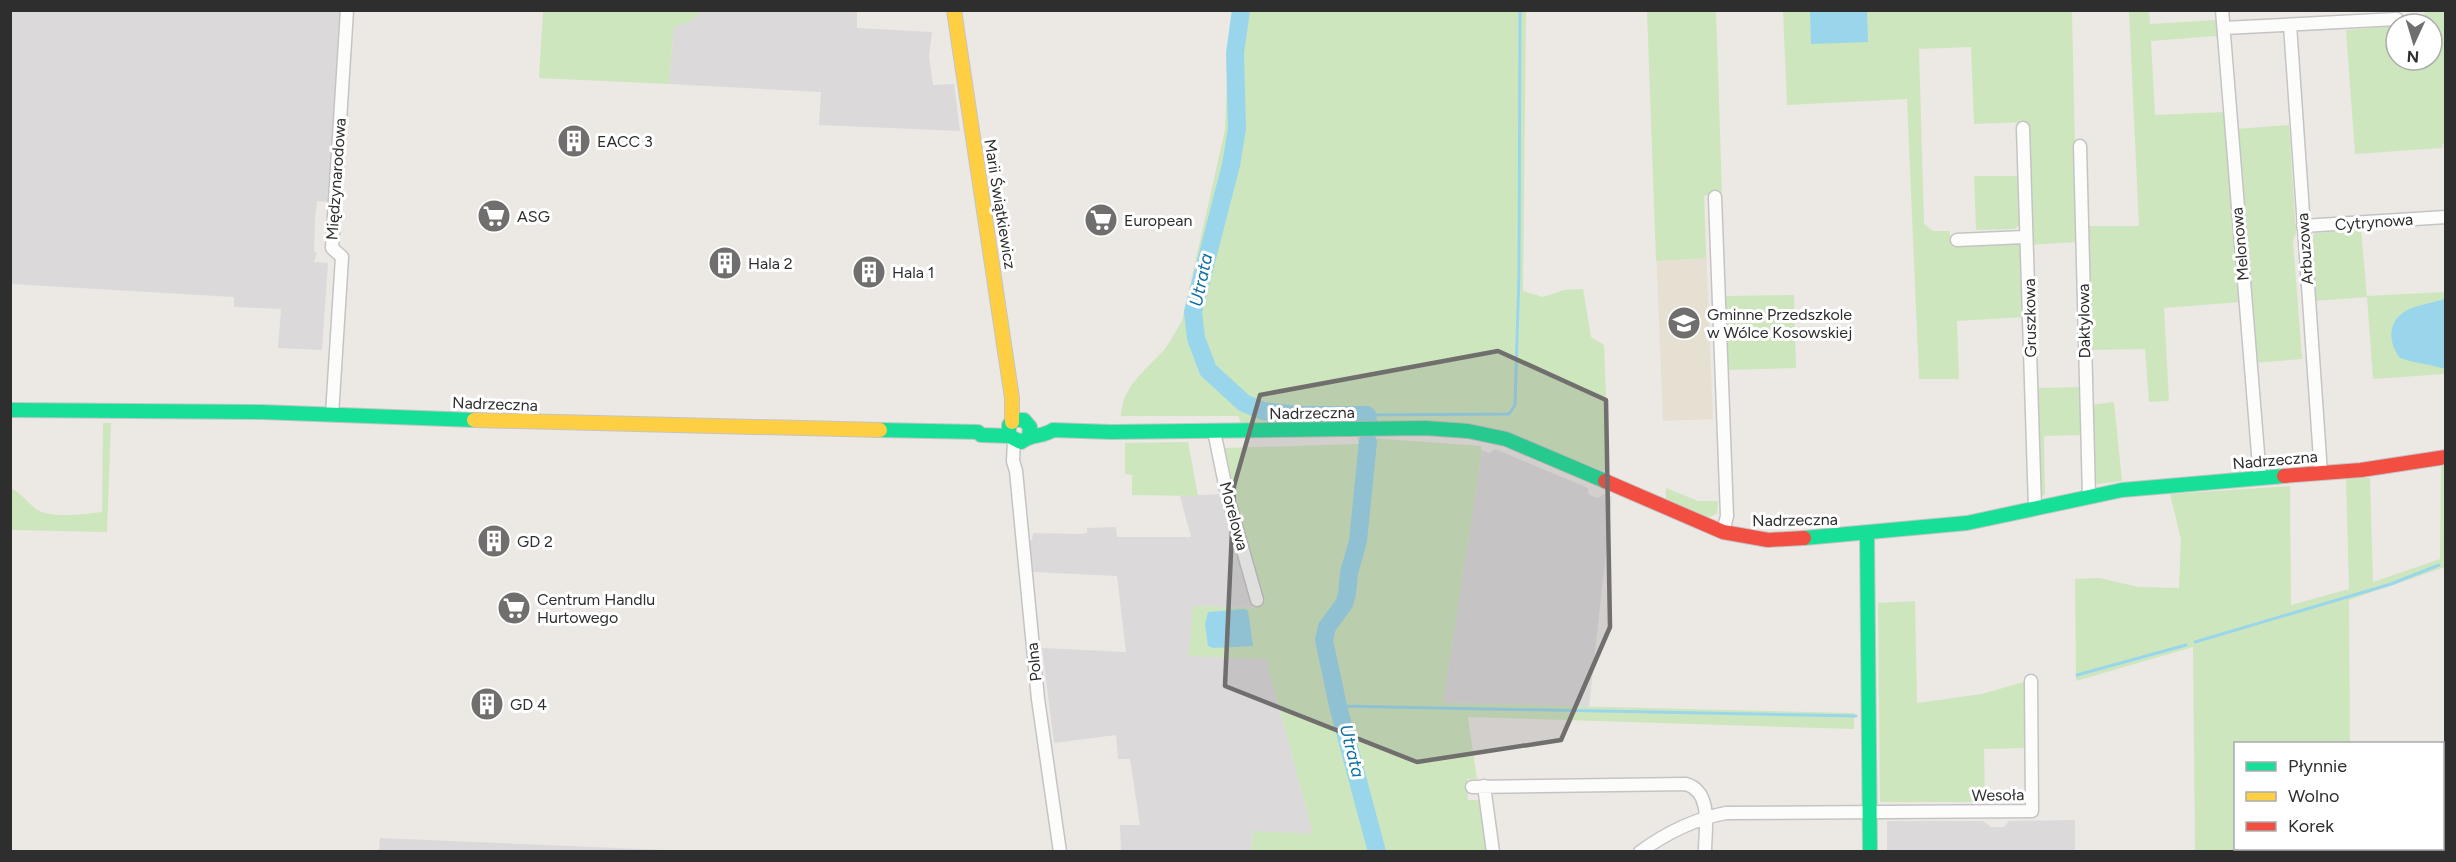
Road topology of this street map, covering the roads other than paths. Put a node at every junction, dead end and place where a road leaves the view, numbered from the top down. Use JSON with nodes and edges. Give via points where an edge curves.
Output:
{"nodes":[{"id":1,"x":347,"y":10,"type":"edge"},
{"id":2,"x":954,"y":10,"type":"edge"},
{"id":3,"x":2222,"y":10,"type":"edge"},
{"id":4,"x":2384,"y":19,"type":"edge"},
{"id":5,"x":2290,"y":25,"type":"junction"},
{"id":6,"x":2224,"y":28,"type":"junction"},
{"id":7,"x":2023,"y":128,"type":"dead end"},
{"id":8,"x":2080,"y":146,"type":"dead end"},
{"id":9,"x":1715,"y":197,"type":"dead end"},
{"id":10,"x":2445,"y":217,"type":"edge"},
{"id":11,"x":2303,"y":226,"type":"junction"},
{"id":12,"x":2025,"y":237,"type":"junction"},
{"id":13,"x":1957,"y":240,"type":"dead end"},
{"id":14,"x":10,"y":410,"type":"edge"},
{"id":15,"x":332,"y":415,"type":"junction"},
{"id":16,"x":1018,"y":431,"type":"junction"},
{"id":17,"x":1214,"y":431,"type":"junction"},
{"id":18,"x":2445,"y":457,"type":"edge"},
{"id":19,"x":2321,"y":473,"type":"junction"},
{"id":20,"x":2260,"y":478,"type":"junction"},
{"id":21,"x":2090,"y":496,"type":"junction"},
{"id":22,"x":2035,"y":508,"type":"junction"},
{"id":23,"x":1723,"y":532,"type":"junction"},
{"id":24,"x":1867,"y":533,"type":"junction"},
{"id":25,"x":1257,"y":600,"type":"dead end"},
{"id":26,"x":2031,"y":681,"type":"dead end"},
{"id":27,"x":1870,"y":813,"type":"junction"},
{"id":28,"x":1705,"y":817,"type":"junction"},
{"id":29,"x":1060,"y":852,"type":"edge"},
{"id":30,"x":1493,"y":852,"type":"edge"},
{"id":31,"x":1640,"y":852,"type":"edge"},
{"id":32,"x":1705,"y":852,"type":"edge"},
{"id":33,"x":1870,"y":852,"type":"edge"}],
"edges":[{"from":1,"to":15,"type":"street","name":"Międzynarodowa","via":[[332,248],[342,257]]},
{"from":2,"to":16,"type":"street","name":"Marii Świątkiewicz","via":[[1013,402],[1018,406]]},
{"from":3,"to":6,"type":"street","name":"Melonowa"},
{"from":4,"to":5,"type":"street"},
{"from":5,"to":6,"type":"street"},
{"from":5,"to":11,"type":"street","name":"Arbuzowa"},
{"from":6,"to":20,"type":"street","name":"Melonowa"},
{"from":7,"to":12,"type":"street","name":"Gruszkowa"},
{"from":8,"to":21,"type":"street","name":"Daktylowa"},
{"from":9,"to":23,"type":"street","via":[[1727,516]]},
{"from":10,"to":11,"type":"street","name":"Cytrynowa"},
{"from":11,"to":19,"type":"street","name":"Arbuzowa"},
{"from":12,"to":13,"type":"street"},
{"from":12,"to":22,"type":"street","name":"Gruszkowa"},
{"from":14,"to":15,"type":"street","name":"Nadrzeczna"},
{"from":15,"to":16,"type":"street","name":"Nadrzeczna","via":[[981,435]]},
{"from":16,"to":17,"type":"street","name":"Nadrzeczna"},
{"from":16,"to":29,"type":"street","name":"Polna","via":[[1013,461],[1038,699]]},
{"from":17,"to":23,"type":"street","name":"Nadrzeczna","via":[[1425,428],[1481,433],[1518,444]]},
{"from":17,"to":25,"type":"street","name":"Morelowa"},
{"from":18,"to":19,"type":"street","name":"Nadrzeczna"},
{"from":19,"to":20,"type":"street","name":"Nadrzeczna"},
{"from":20,"to":21,"type":"street","name":"Nadrzeczna"},
{"from":21,"to":22,"type":"street","name":"Nadrzeczna"},
{"from":22,"to":24,"type":"street","name":"Nadrzeczna","via":[[1967,523]]},
{"from":23,"to":24,"type":"street","name":"Nadrzeczna","via":[[1768,540]]},
{"from":24,"to":27,"type":"street"},
{"from":26,"to":27,"type":"street","name":"Wesoła","via":[[2032,811]]},
{"from":27,"to":28,"type":"street","name":"Wesoła","via":[[1748,812]]},
{"from":27,"to":33,"type":"street"},
{"from":28,"to":30,"type":"street","via":[[1701,794],[1686,784],[1478,786]]},
{"from":28,"to":31,"type":"street","name":"Wesoła"},
{"from":28,"to":32,"type":"street"}]}
